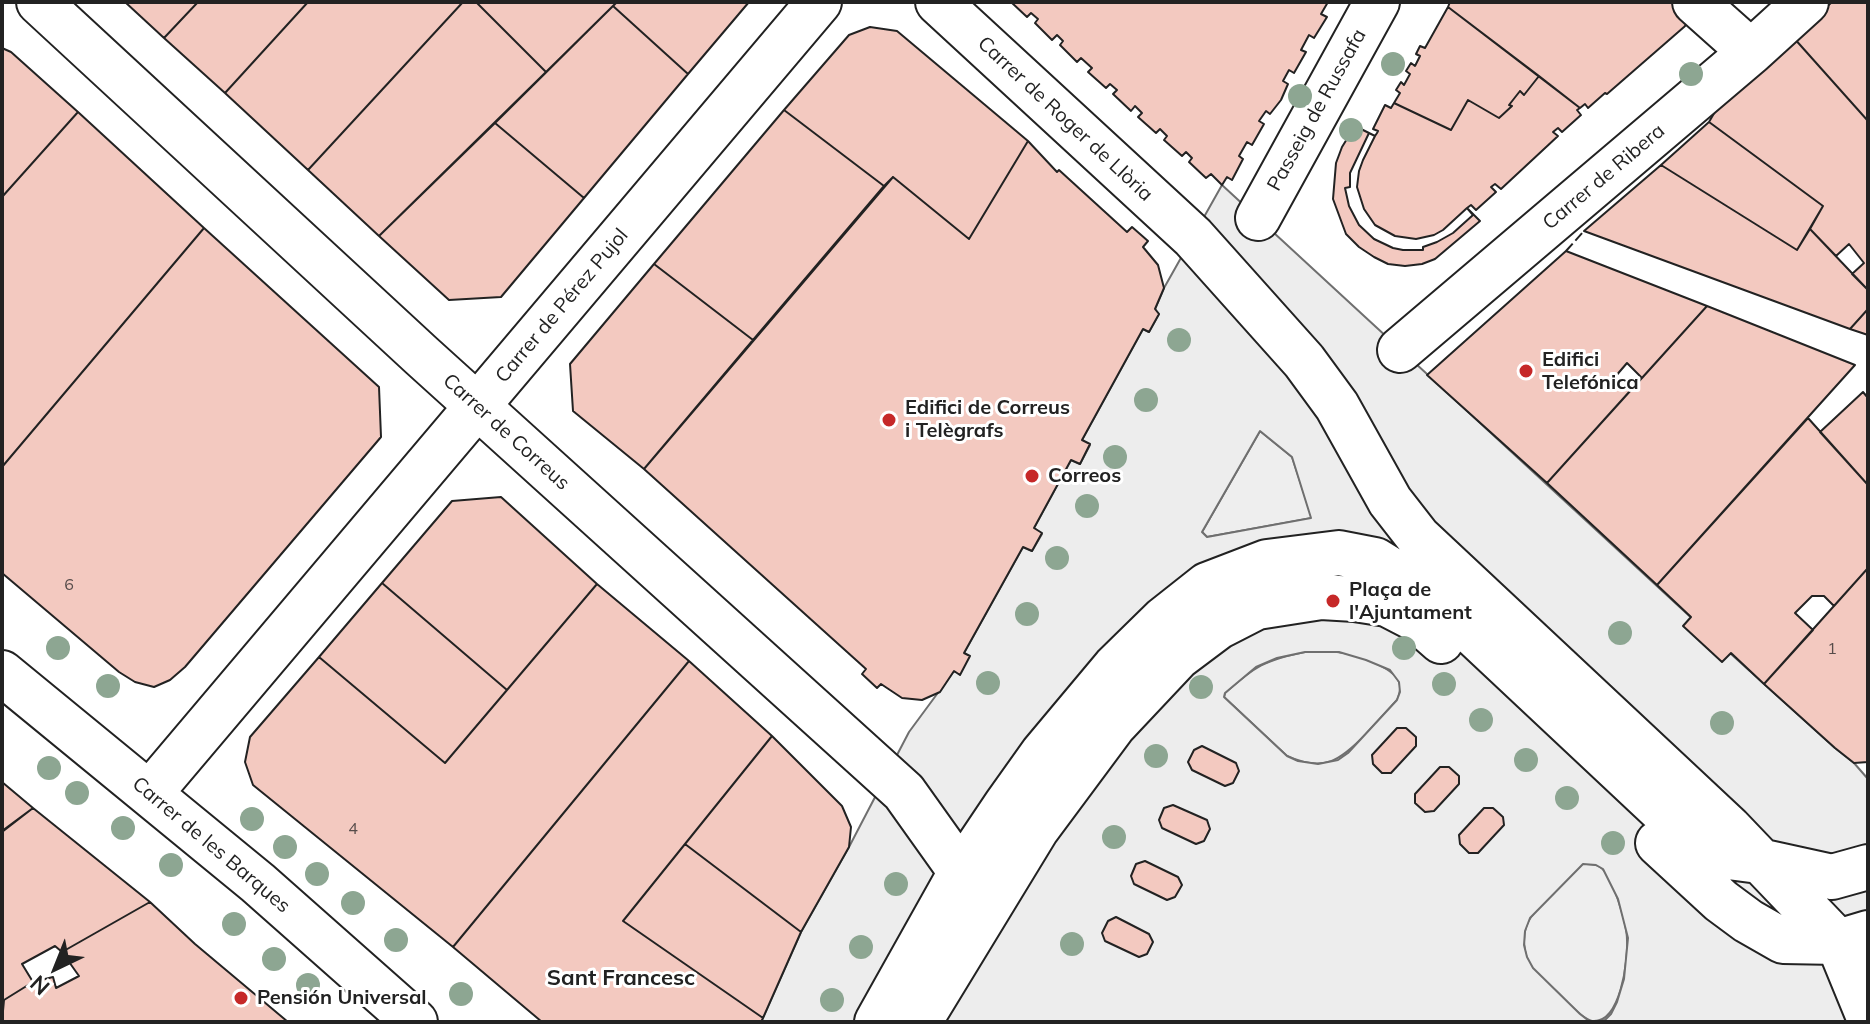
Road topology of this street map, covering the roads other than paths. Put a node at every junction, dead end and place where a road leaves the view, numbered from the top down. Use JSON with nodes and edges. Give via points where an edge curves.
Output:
{"nodes":[{"id":1,"x":39,"y":2,"type":"edge"},
{"id":2,"x":819,"y":2,"type":"edge"},
{"id":3,"x":938,"y":2,"type":"edge"},
{"id":4,"x":1695,"y":2,"type":"edge"},
{"id":5,"x":1806,"y":2,"type":"edge"},
{"id":6,"x":1375,"y":3,"type":"edge"},
{"id":7,"x":1751,"y":52,"type":"junction"},
{"id":8,"x":1258,"y":218,"type":"dead end"},
{"id":9,"x":1400,"y":350,"type":"dead end"},
{"id":10,"x":477,"y":406,"type":"junction"},
{"id":11,"x":2,"y":673,"type":"edge"},
{"id":12,"x":150,"y":793,"type":"junction"},
{"id":13,"x":1759,"y":861,"type":"junction"},
{"id":14,"x":1868,"y":867,"type":"edge"},
{"id":15,"x":961,"y":872,"type":"junction"},
{"id":16,"x":1853,"y":938,"type":"edge"},
{"id":17,"x":1868,"y":1015,"type":"edge"},
{"id":18,"x":415,"y":1022,"type":"edge"},
{"id":19,"x":877,"y":1022,"type":"edge"},
{"id":20,"x":919,"y":1022,"type":"edge"}],
"edges":[{"from":1,"to":10,"type":"street","name":"Carrer de Correus"},
{"from":2,"to":10,"type":"street","name":"Carrer de Pérez Pujol"},
{"from":3,"to":13,"type":"street","name":"Carrer de Roger de Llòria","via":[[1193,237],[1312,372],[1390,501],[1418,537]]},
{"from":4,"to":7,"type":"street"},
{"from":5,"to":7,"type":"street","name":"Carrer de Ribera"},
{"from":6,"to":8,"type":"street","name":"Passeig de Russafa"},
{"from":7,"to":9,"type":"street","name":"Carrer de Ribera"},
{"from":10,"to":12,"type":"street","name":"Carrer de Pérez Pujol"},
{"from":10,"to":15,"type":"street","name":"Carrer de Correus","via":[[904,792]]},
{"from":11,"to":12,"type":"street","name":"Carrer de les Barques"},
{"from":12,"to":18,"type":"street","name":"Carrer de les Barques"},
{"from":13,"to":14,"type":"street","via":[[1832,877]]},
{"from":13,"to":15,"type":"street","via":[[1705,851],[1417,586],[1375,560],[1339,553],[1267,562],[1207,585],[1164,619],[1115,667],[1043,753]]},
{"from":13,"to":16,"type":"street"},
{"from":15,"to":19,"type":"street"},
{"from":16,"to":17,"type":"street"},
{"from":16,"to":20,"type":"street","via":[[1783,941],[1748,921],[1416,619],[1387,604],[1321,597],[1257,607],[1178,657],[1114,725],[1036,830]]}]}
